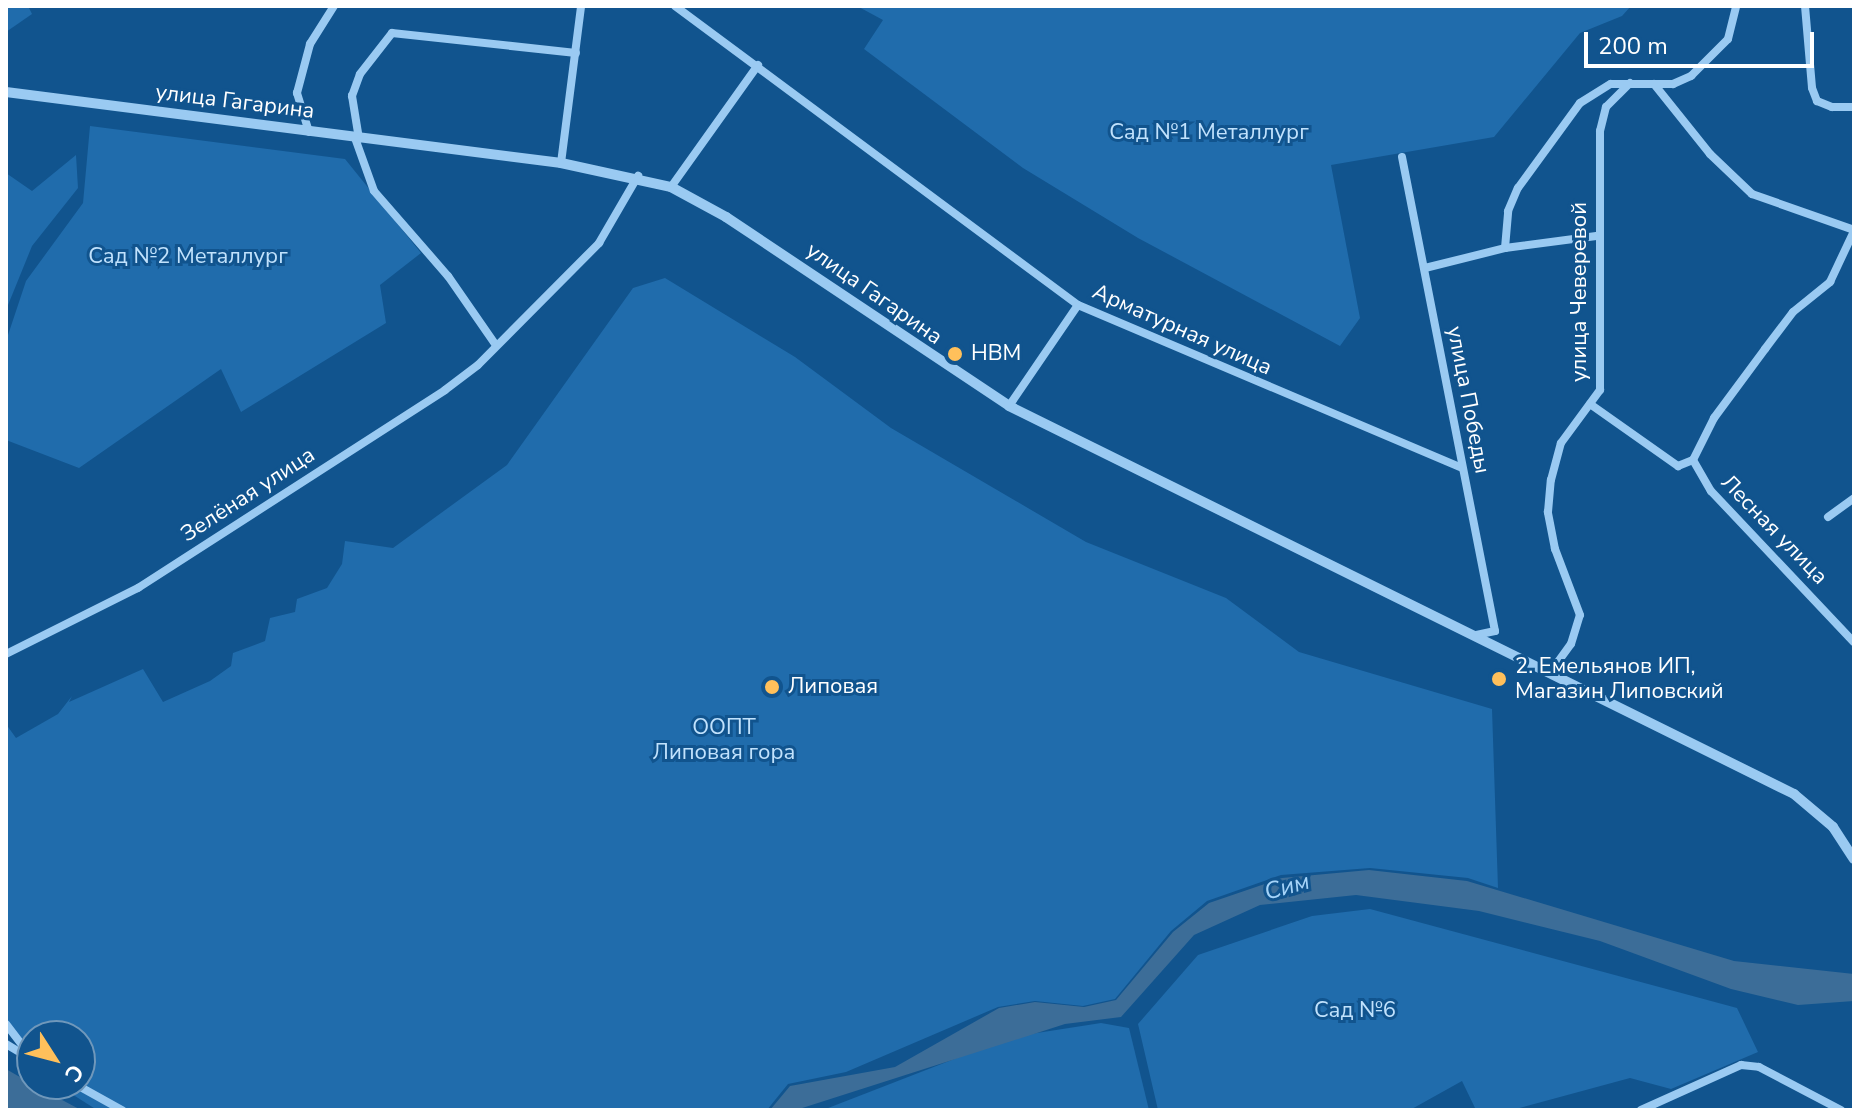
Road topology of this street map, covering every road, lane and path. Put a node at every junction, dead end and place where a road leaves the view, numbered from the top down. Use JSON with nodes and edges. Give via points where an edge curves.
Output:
{"nodes":[{"id":1,"x":334,"y":6,"type":"edge"},
{"id":2,"x":581,"y":6,"type":"edge"},
{"id":3,"x":675,"y":6,"type":"edge"},
{"id":4,"x":1736,"y":6,"type":"edge"},
{"id":5,"x":1805,"y":6,"type":"edge"},
{"id":6,"x":576,"y":53,"type":"junction"},
{"id":7,"x":758,"y":65,"type":"junction"},
{"id":8,"x":1630,"y":83,"type":"junction"},
{"id":9,"x":1654,"y":84,"type":"junction"},
{"id":10,"x":6,"y":92,"type":"edge"},
{"id":11,"x":1854,"y":107,"type":"edge"},
{"id":12,"x":309,"y":132,"type":"junction"},
{"id":13,"x":357,"y":139,"type":"junction"},
{"id":14,"x":1402,"y":157,"type":"dead end"},
{"id":15,"x":561,"y":163,"type":"junction"},
{"id":16,"x":638,"y":176,"type":"junction"},
{"id":17,"x":671,"y":187,"type":"junction"},
{"id":18,"x":1854,"y":231,"type":"edge"},
{"id":19,"x":1596,"y":236,"type":"junction"},
{"id":20,"x":1505,"y":248,"type":"junction"},
{"id":21,"x":1425,"y":268,"type":"junction"},
{"id":22,"x":1078,"y":305,"type":"junction"},
{"id":23,"x":495,"y":344,"type":"junction"},
{"id":24,"x":1590,"y":404,"type":"junction"},
{"id":25,"x":1009,"y":406,"type":"junction"},
{"id":26,"x":1693,"y":460,"type":"junction"},
{"id":27,"x":1462,"y":468,"type":"junction"},
{"id":28,"x":1854,"y":498,"type":"edge"},
{"id":29,"x":1828,"y":517,"type":"dead end"},
{"id":30,"x":1476,"y":635,"type":"junction"},
{"id":31,"x":1854,"y":642,"type":"edge"},
{"id":32,"x":6,"y":654,"type":"edge"},
{"id":33,"x":1552,"y":670,"type":"junction"},
{"id":34,"x":1854,"y":859,"type":"edge"},
{"id":35,"x":96,"y":1096,"type":"edge"},
{"id":36,"x":122,"y":1110,"type":"edge"},
{"id":37,"x":1641,"y":1110,"type":"edge"},
{"id":38,"x":1841,"y":1110,"type":"edge"}],
"edges":[{"from":1,"to":12,"type":"street","via":[[310,44],[297,93]]},
{"from":2,"to":6,"type":"street"},
{"from":3,"to":7,"type":"street","name":"Арматурная улица"},
{"from":4,"to":9,"type":"street","via":[[1728,39],[1715,57],[1673,84]]},
{"from":5,"to":11,"type":"street","via":[[1817,101]]},
{"from":6,"to":13,"type":"street","via":[[392,33],[360,74],[352,96]]},
{"from":6,"to":15,"type":"street"},
{"from":7,"to":17,"type":"street"},
{"from":7,"to":22,"type":"street","name":"Арматурная улица"},
{"from":8,"to":9,"type":"street"},
{"from":8,"to":19,"type":"street","name":"улица Чеверевой","via":[[1606,107],[1600,131]]},
{"from":8,"to":20,"type":"street","via":[[1596,91],[1564,122],[1558,138],[1518,188],[1508,211]]},
{"from":9,"to":18,"type":"street","via":[[1710,154],[1752,194]]},
{"from":10,"to":12,"type":"street","name":"улица Гагарина"},
{"from":12,"to":13,"type":"street","name":"улица Гагарина"},
{"from":13,"to":15,"type":"street","name":"улица Гагарина"},
{"from":13,"to":23,"type":"street","via":[[374,191],[448,276]]},
{"from":14,"to":21,"type":"street","name":"улица Победы"},
{"from":15,"to":16,"type":"street","name":"улица Гагарина"},
{"from":16,"to":17,"type":"street","name":"улица Гагарина"},
{"from":16,"to":23,"type":"street","name":"Зелёная улица","via":[[599,243]]},
{"from":17,"to":25,"type":"street","name":"улица Гагарина","via":[[726,217]]},
{"from":18,"to":26,"type":"street","via":[[1830,282],[1793,312],[1714,418]]},
{"from":19,"to":20,"type":"street"},
{"from":19,"to":24,"type":"street","name":"улица Чеверевой","via":[[1601,376]]},
{"from":20,"to":21,"type":"street"},
{"from":21,"to":27,"type":"street","name":"улица Победы"},
{"from":22,"to":25,"type":"street"},
{"from":22,"to":27,"type":"street","name":"Арматурная улица"},
{"from":23,"to":32,"type":"street","name":"Зелёная улица","via":[[445,390],[159,575]]},
{"from":24,"to":26,"type":"street","via":[[1678,466]]},
{"from":24,"to":33,"type":"street","name":"улица Чеверевой","via":[[1561,443],[1549,496],[1555,549],[1575,590],[1577,630]]},
{"from":25,"to":30,"type":"street","name":"улица Гагарина"},
{"from":26,"to":31,"type":"street","name":"Лесная улица","via":[[1711,491]]},
{"from":27,"to":30,"type":"street","name":"улица Победы","via":[[1495,631]]},
{"from":28,"to":29,"type":"street"},
{"from":30,"to":33,"type":"street","name":"улица Гагарина","via":[[1513,659]]},
{"from":33,"to":34,"type":"street","name":"улица Гагарина","via":[[1794,794],[1833,827]]},
{"from":35,"to":36,"type":"street"},
{"from":37,"to":38,"type":"street","via":[[1741,1065],[1759,1067]]}]}
